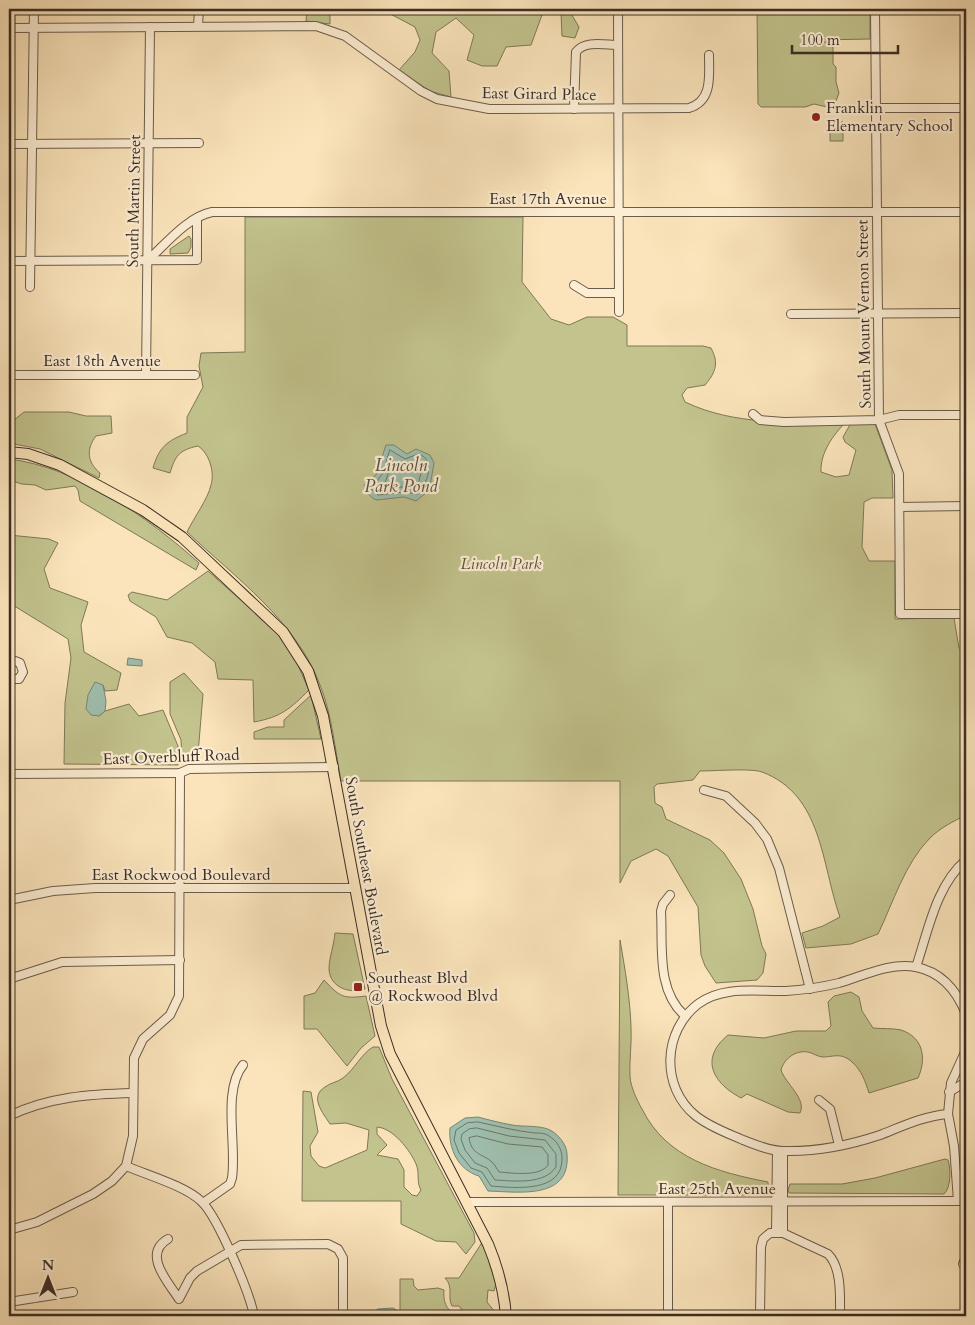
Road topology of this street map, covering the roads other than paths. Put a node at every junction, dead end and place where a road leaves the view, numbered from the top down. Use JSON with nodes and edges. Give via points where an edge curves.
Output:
{"nodes":[{"id":1,"x":34,"y":9,"type":"edge"},
{"id":2,"x":199,"y":9,"type":"edge"},
{"id":3,"x":618,"y":9,"type":"edge"},
{"id":4,"x":874,"y":9,"type":"edge"},
{"id":5,"x":198,"y":26,"type":"junction"},
{"id":6,"x":150,"y":27,"type":"junction"},
{"id":7,"x":9,"y":28,"type":"edge"},
{"id":8,"x":34,"y":28,"type":"junction"},
{"id":9,"x":618,"y":45,"type":"junction"},
{"id":10,"x":709,"y":55,"type":"dead end"},
{"id":11,"x":619,"y":108,"type":"junction"},
{"id":12,"x":875,"y":108,"type":"junction"},
{"id":13,"x":966,"y":108,"type":"edge"},
{"id":14,"x":574,"y":109,"type":"junction"},
{"id":15,"x":198,"y":143,"type":"dead end"},
{"id":16,"x":9,"y":144,"type":"edge"},
{"id":17,"x":31,"y":144,"type":"junction"},
{"id":18,"x":149,"y":144,"type":"junction"},
{"id":19,"x":618,"y":212,"type":"junction"},
{"id":20,"x":876,"y":212,"type":"junction"},
{"id":21,"x":966,"y":212,"type":"edge"},
{"id":22,"x":197,"y":218,"type":"junction"},
{"id":23,"x":147,"y":260,"type":"junction"},
{"id":24,"x":9,"y":261,"type":"edge"},
{"id":25,"x":30,"y":261,"type":"junction"},
{"id":26,"x":574,"y":285,"type":"dead end"},
{"id":27,"x":30,"y":287,"type":"dead end"},
{"id":28,"x":619,"y":293,"type":"junction"},
{"id":29,"x":619,"y":312,"type":"dead end"},
{"id":30,"x":876,"y":313,"type":"junction"},
{"id":31,"x":966,"y":313,"type":"edge"},
{"id":32,"x":791,"y":314,"type":"dead end"},
{"id":33,"x":9,"y":375,"type":"edge"},
{"id":34,"x":146,"y":375,"type":"junction"},
{"id":35,"x":195,"y":375,"type":"dead end"},
{"id":36,"x":753,"y":414,"type":"dead end"},
{"id":37,"x":966,"y":415,"type":"edge"},
{"id":38,"x":879,"y":420,"type":"junction"},
{"id":39,"x":9,"y":452,"type":"edge"},
{"id":40,"x":966,"y":506,"type":"edge"},
{"id":41,"x":900,"y":507,"type":"junction"},
{"id":42,"x":966,"y":614,"type":"edge"},
{"id":43,"x":9,"y":662,"type":"edge"},
{"id":44,"x":9,"y":679,"type":"edge"},
{"id":45,"x":334,"y":767,"type":"junction"},
{"id":46,"x":180,"y":773,"type":"junction"},
{"id":47,"x":9,"y":774,"type":"edge"},
{"id":48,"x":704,"y":790,"type":"dead end"},
{"id":49,"x":966,"y":860,"type":"edge"},
{"id":50,"x":355,"y":888,"type":"junction"},
{"id":51,"x":181,"y":889,"type":"junction"},
{"id":52,"x":670,"y":895,"type":"dead end"},
{"id":53,"x":9,"y":900,"type":"edge"},
{"id":54,"x":180,"y":960,"type":"junction"},
{"id":55,"x":916,"y":967,"type":"junction"},
{"id":56,"x":9,"y":979,"type":"edge"},
{"id":57,"x":810,"y":989,"type":"junction"},
{"id":58,"x":966,"y":1014,"type":"edge"},
{"id":59,"x":685,"y":1016,"type":"junction"},
{"id":60,"x":966,"y":1050,"type":"edge"},
{"id":61,"x":243,"y":1065,"type":"dead end"},
{"id":62,"x":966,"y":1082,"type":"edge"},
{"id":63,"x":950,"y":1092,"type":"junction"},
{"id":64,"x":133,"y":1093,"type":"junction"},
{"id":65,"x":819,"y":1100,"type":"dead end"},
{"id":66,"x":948,"y":1114,"type":"junction"},
{"id":67,"x":9,"y":1116,"type":"edge"},
{"id":68,"x":839,"y":1146,"type":"junction"},
{"id":69,"x":780,"y":1151,"type":"junction"},
{"id":70,"x":126,"y":1166,"type":"junction"},
{"id":71,"x":962,"y":1201,"type":"edge"},
{"id":72,"x":467,"y":1202,"type":"junction"},
{"id":73,"x":668,"y":1202,"type":"junction"},
{"id":74,"x":203,"y":1203,"type":"junction"},
{"id":75,"x":780,"y":1203,"type":"junction"},
{"id":76,"x":9,"y":1230,"type":"edge"},
{"id":77,"x":779,"y":1233,"type":"junction"},
{"id":78,"x":168,"y":1239,"type":"dead end"},
{"id":79,"x":230,"y":1252,"type":"junction"},
{"id":80,"x":73,"y":1292,"type":"dead end"},
{"id":81,"x":9,"y":1302,"type":"edge"},
{"id":82,"x":254,"y":1316,"type":"edge"},
{"id":83,"x":343,"y":1316,"type":"edge"},
{"id":84,"x":506,"y":1316,"type":"edge"},
{"id":85,"x":668,"y":1316,"type":"edge"},
{"id":86,"x":760,"y":1316,"type":"edge"},
{"id":87,"x":840,"y":1316,"type":"edge"}],
"edges":[{"from":1,"to":8,"type":"street"},
{"from":2,"to":5,"type":"street"},
{"from":3,"to":9,"type":"street"},
{"from":4,"to":12,"type":"street","name":"South Mount Vernon Street"},
{"from":5,"to":6,"type":"street","name":"East Girard Place"},
{"from":5,"to":14,"type":"street","name":"East Girard Place","via":[[316,26],[345,36],[437,99],[489,109]]},
{"from":6,"to":8,"type":"street","name":"East Girard Place"},
{"from":6,"to":18,"type":"street","name":"South Martin Street"},
{"from":7,"to":8,"type":"street","name":"East Girard Place"},
{"from":8,"to":17,"type":"street"},
{"from":9,"to":11,"type":"street"},
{"from":9,"to":14,"type":"street","via":[[589,44],[579,48],[575,57]]},
{"from":10,"to":11,"type":"street","name":"East Girard Place","via":[[707,92],[694,106]]},
{"from":11,"to":14,"type":"street","name":"East Girard Place"},
{"from":11,"to":19,"type":"street"},
{"from":12,"to":13,"type":"street"},
{"from":12,"to":20,"type":"street","name":"South Mount Vernon Street"},
{"from":15,"to":18,"type":"street"},
{"from":16,"to":17,"type":"street"},
{"from":17,"to":18,"type":"street"},
{"from":17,"to":25,"type":"street"},
{"from":18,"to":23,"type":"street","name":"South Martin Street"},
{"from":19,"to":20,"type":"street","name":"East 17th Avenue"},
{"from":19,"to":22,"type":"street","name":"East 17th Avenue","via":[[219,212]]},
{"from":19,"to":28,"type":"street"},
{"from":20,"to":21,"type":"street","name":"East 17th Avenue"},
{"from":20,"to":30,"type":"street","name":"South Mount Vernon Street"},
{"from":22,"to":23,"type":"street","name":"East 17th Avenue"},
{"from":22,"to":23,"type":"street","via":[[197,260]]},
{"from":23,"to":25,"type":"street"},
{"from":23,"to":34,"type":"street","name":"South Martin Street"},
{"from":24,"to":25,"type":"street"},
{"from":25,"to":27,"type":"street"},
{"from":26,"to":28,"type":"street","via":[[587,293]]},
{"from":28,"to":29,"type":"street"},
{"from":30,"to":31,"type":"street"},
{"from":30,"to":32,"type":"street"},
{"from":30,"to":38,"type":"street","name":"South Mount Vernon Street"},
{"from":33,"to":34,"type":"street","name":"East 18th Avenue"},
{"from":34,"to":35,"type":"street","name":"East 18th Avenue"},
{"from":36,"to":38,"type":"street","via":[[768,421]]},
{"from":37,"to":38,"type":"street","via":[[899,415]]},
{"from":38,"to":41,"type":"street","name":"South Mount Vernon Street","via":[[897,467]]},
{"from":39,"to":45,"type":"main road","name":"South Southeast Boulevard","via":[[28,454],[60,465],[143,510],[182,537],[258,606],[294,647],[315,687]]},
{"from":40,"to":41,"type":"street"},
{"from":41,"to":42,"type":"street","name":"South Mount Vernon Street","via":[[900,614]]},
{"from":43,"to":44,"type":"street","via":[[18,662],[24,672],[19,679]]},
{"from":45,"to":46,"type":"street","name":"East Overbluff Road","via":[[189,769]]},
{"from":45,"to":50,"type":"main road","name":"South Southeast Boulevard"},
{"from":46,"to":47,"type":"street","name":"East Overbluff Road"},
{"from":46,"to":51,"type":"street"},
{"from":48,"to":57,"type":"street","via":[[726,796],[767,839],[779,868]]},
{"from":49,"to":55,"type":"street","via":[[943,889]]},
{"from":50,"to":51,"type":"street","name":"East Rockwood Boulevard"},
{"from":50,"to":72,"type":"main road","name":"South Southeast Boulevard","via":[[371,981],[390,1054]]},
{"from":51,"to":53,"type":"street","name":"East Rockwood Boulevard","via":[[95,888],[53,891]]},
{"from":51,"to":54,"type":"street"},
{"from":52,"to":59,"type":"street","via":[[661,910],[664,980],[670,1000]]},
{"from":54,"to":56,"type":"street","via":[[62,962]]},
{"from":54,"to":64,"type":"street","via":[[179,996],[170,1015],[152,1029],[138,1048],[132,1069]]},
{"from":55,"to":57,"type":"street","via":[[888,968]]},
{"from":55,"to":58,"type":"street","via":[[934,974],[952,988]]},
{"from":57,"to":59,"type":"street","via":[[728,991],[700,1002]]},
{"from":59,"to":69,"type":"street","via":[[673,1040],[670,1057],[674,1081],[685,1103],[696,1116],[716,1129]]},
{"from":60,"to":63,"type":"street"},
{"from":61,"to":74,"type":"street","via":[[233,1086],[232,1178],[230,1184]]},
{"from":62,"to":63,"type":"street"},
{"from":63,"to":66,"type":"street"},
{"from":64,"to":67,"type":"street","via":[[87,1094],[31,1105]]},
{"from":64,"to":70,"type":"street","via":[[133,1136]]},
{"from":65,"to":68,"type":"street","via":[[830,1109]]},
{"from":66,"to":68,"type":"street","via":[[922,1118]]},
{"from":66,"to":71,"type":"street"},
{"from":68,"to":69,"type":"street"},
{"from":69,"to":75,"type":"street"},
{"from":70,"to":74,"type":"street","via":[[189,1193]]},
{"from":70,"to":76,"type":"street","via":[[93,1194],[37,1222]]},
{"from":71,"to":75,"type":"street","name":"East 25th Avenue"},
{"from":72,"to":73,"type":"street","name":"East 25th Avenue"},
{"from":72,"to":84,"type":"main road","name":"South Southeast Boulevard","via":[[498,1266]]},
{"from":73,"to":75,"type":"street","name":"East 25th Avenue"},
{"from":73,"to":85,"type":"street"},
{"from":74,"to":79,"type":"street"},
{"from":75,"to":77,"type":"street"},
{"from":77,"to":86,"type":"street","via":[[763,1239],[761,1247]]},
{"from":77,"to":87,"type":"street","via":[[828,1254],[834,1260]]},
{"from":78,"to":79,"type":"street","via":[[158,1248],[157,1264],[179,1299],[197,1271]]},
{"from":79,"to":82,"type":"street"},
{"from":79,"to":83,"type":"street","via":[[248,1244],[328,1244],[338,1248],[343,1258]]},
{"from":80,"to":81,"type":"street"}]}
